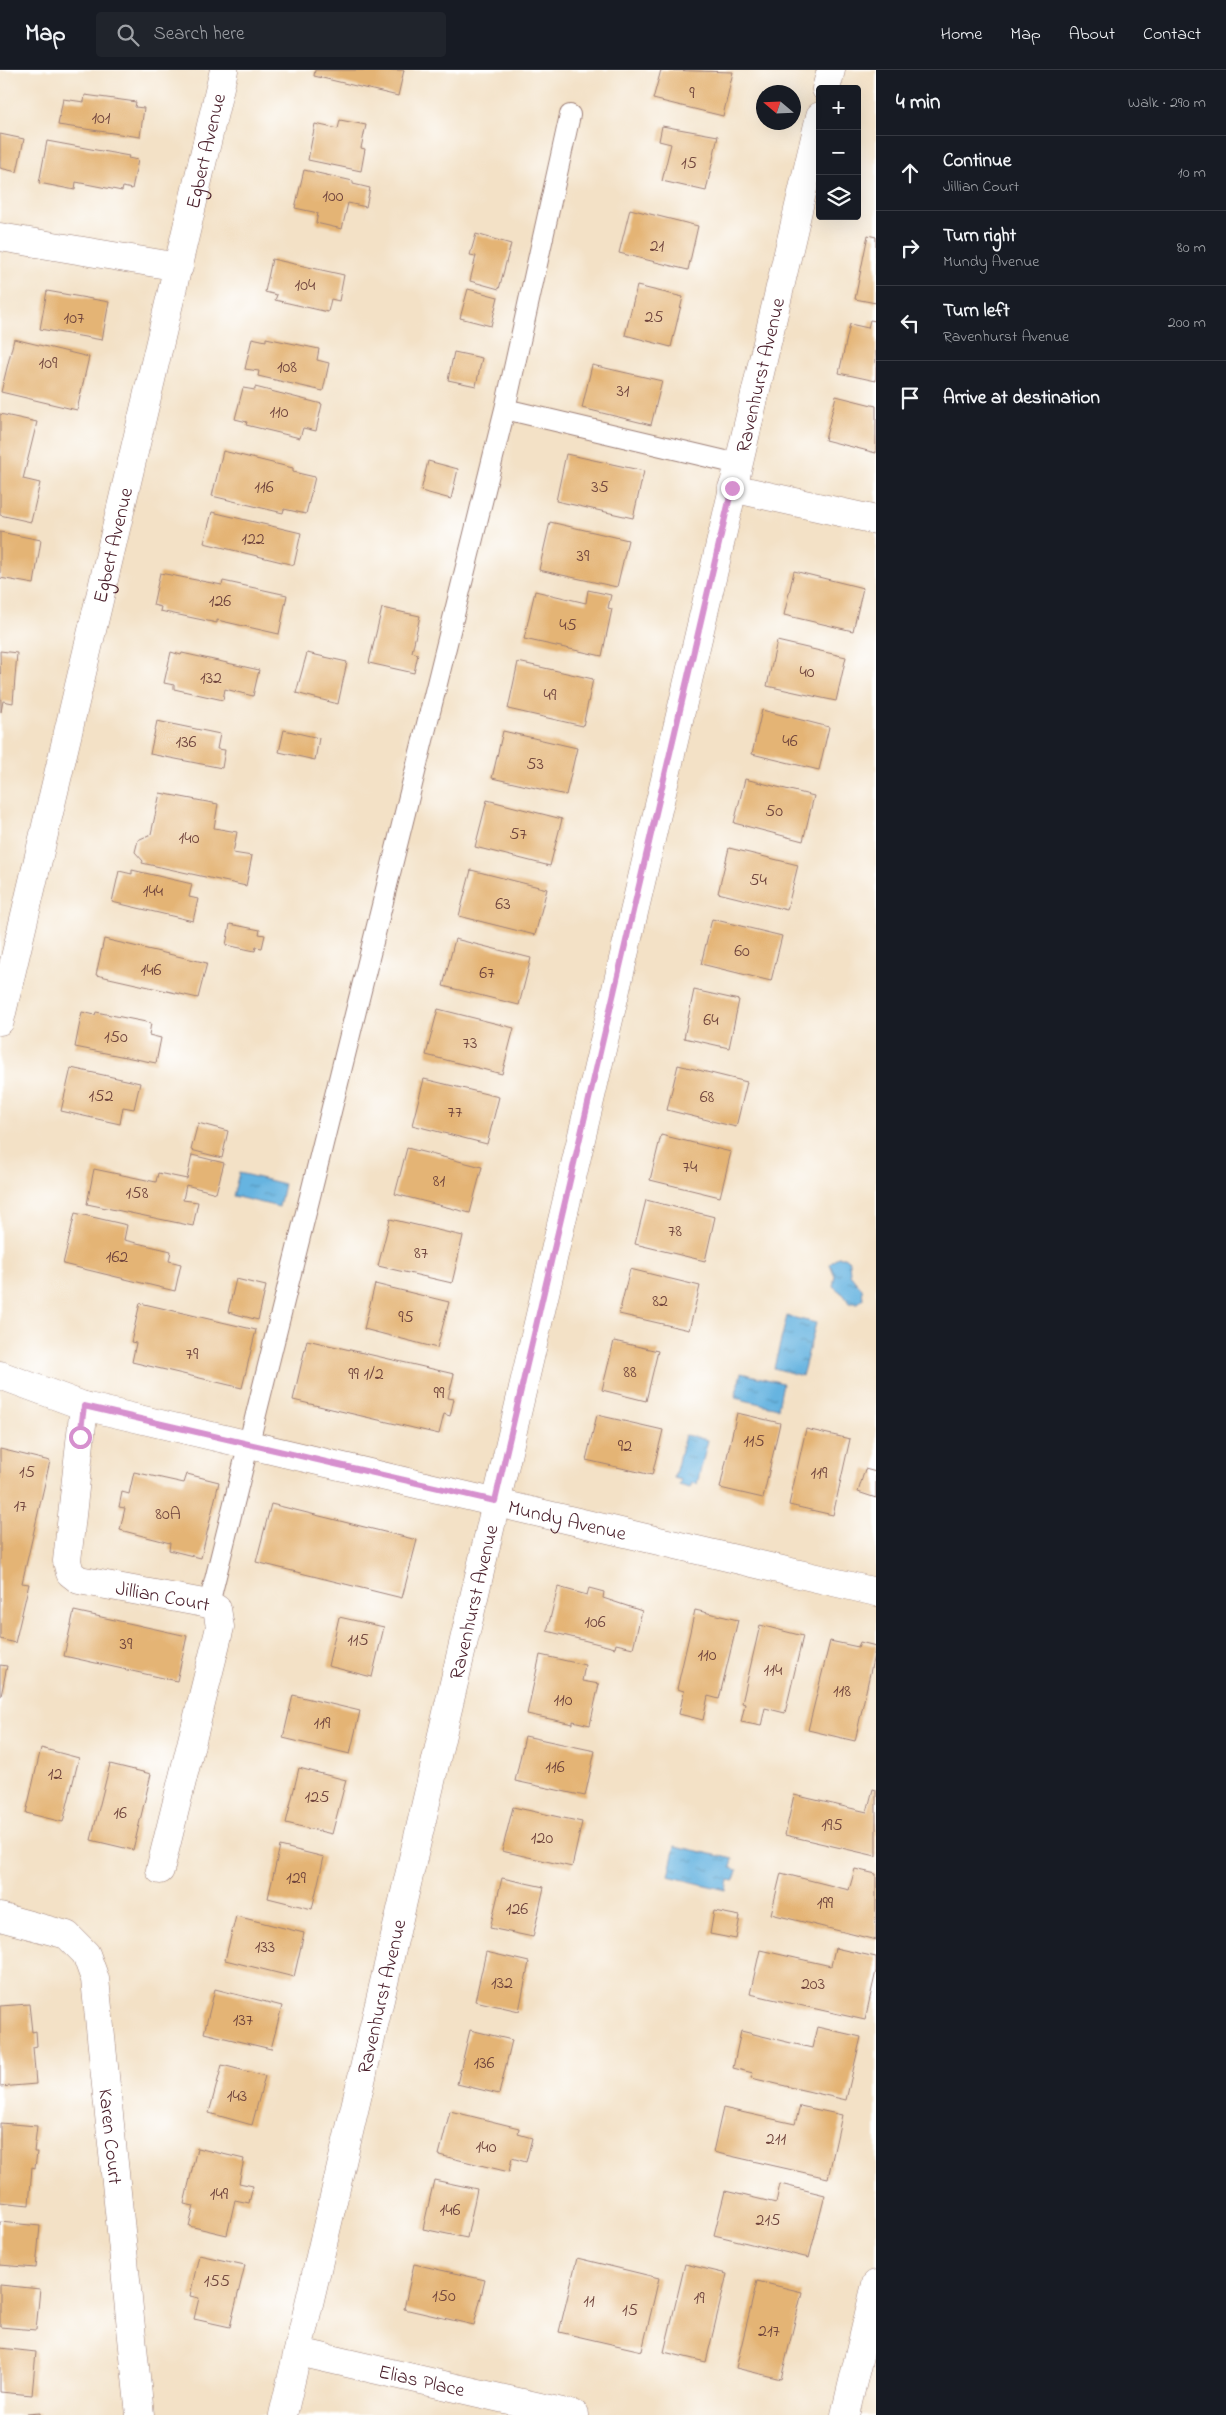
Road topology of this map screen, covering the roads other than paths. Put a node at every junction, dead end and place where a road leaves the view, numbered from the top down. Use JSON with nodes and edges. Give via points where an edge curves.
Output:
{"nodes":[{"id":1,"x":224,"y":70,"type":"edge"},
{"id":2,"x":830,"y":70,"type":"edge"},
{"id":3,"x":827,"y":85,"type":"edge"},
{"id":4,"x":570,"y":114,"type":"dead end"},
{"id":5,"x":817,"y":130,"type":"edge"},
{"id":6,"x":0,"y":237,"type":"edge"},
{"id":7,"x":179,"y":268,"type":"junction"},
{"id":8,"x":505,"y":408,"type":"junction"},
{"id":9,"x":735,"y":476,"type":"junction"},
{"id":10,"x":876,"y":520,"type":"edge"},
{"id":11,"x":6,"y":965,"type":"edge"},
{"id":12,"x":0,"y":1021,"type":"edge"},
{"id":13,"x":0,"y":1375,"type":"edge"},
{"id":14,"x":84,"y":1406,"type":"junction"},
{"id":15,"x":248,"y":1444,"type":"junction"},
{"id":16,"x":495,"y":1501,"type":"junction"},
{"id":17,"x":876,"y":1592,"type":"edge"},
{"id":18,"x":209,"y":1604,"type":"junction"},
{"id":19,"x":160,"y":1870,"type":"dead end"},
{"id":20,"x":0,"y":1917,"type":"edge"},
{"id":21,"x":876,"y":2284,"type":"edge"},
{"id":22,"x":299,"y":2352,"type":"junction"},
{"id":23,"x":140,"y":2415,"type":"edge"},
{"id":24,"x":283,"y":2415,"type":"edge"},
{"id":25,"x":575,"y":2415,"type":"edge"},
{"id":26,"x":845,"y":2415,"type":"edge"}],
"edges":[{"from":1,"to":7,"type":"street","name":"Egbert Avenue"},
{"from":2,"to":3,"type":"street"},
{"from":4,"to":8,"type":"lane"},
{"from":5,"to":9,"type":"street","name":"Ravenhurst Avenue"},
{"from":6,"to":7,"type":"street"},
{"from":7,"to":11,"type":"street","name":"Egbert Avenue"},
{"from":8,"to":9,"type":"lane"},
{"from":8,"to":15,"type":"lane"},
{"from":9,"to":10,"type":"street"},
{"from":9,"to":16,"type":"street","name":"Ravenhurst Avenue"},
{"from":11,"to":12,"type":"street","name":"Egbert Avenue"},
{"from":13,"to":14,"type":"street","name":"Mundy Avenue"},
{"from":14,"to":15,"type":"street","name":"Mundy Avenue"},
{"from":14,"to":18,"type":"street","name":"Jillian Court","via":[[67,1561],[70,1573],[78,1580]]},
{"from":15,"to":16,"type":"street","name":"Mundy Avenue"},
{"from":15,"to":18,"type":"lane"},
{"from":16,"to":17,"type":"street","name":"Mundy Avenue"},
{"from":16,"to":22,"type":"street","name":"Ravenhurst Avenue"},
{"from":18,"to":19,"type":"street","name":"Jillian Court","via":[[217,1609],[220,1627]]},
{"from":20,"to":23,"type":"street","name":"Karen Court","via":[[67,1935],[86,1954],[95,1980]]},
{"from":21,"to":26,"type":"street"},
{"from":22,"to":24,"type":"street","name":"Ravenhurst Avenue"},
{"from":22,"to":25,"type":"street","name":"Elias Place"}]}
